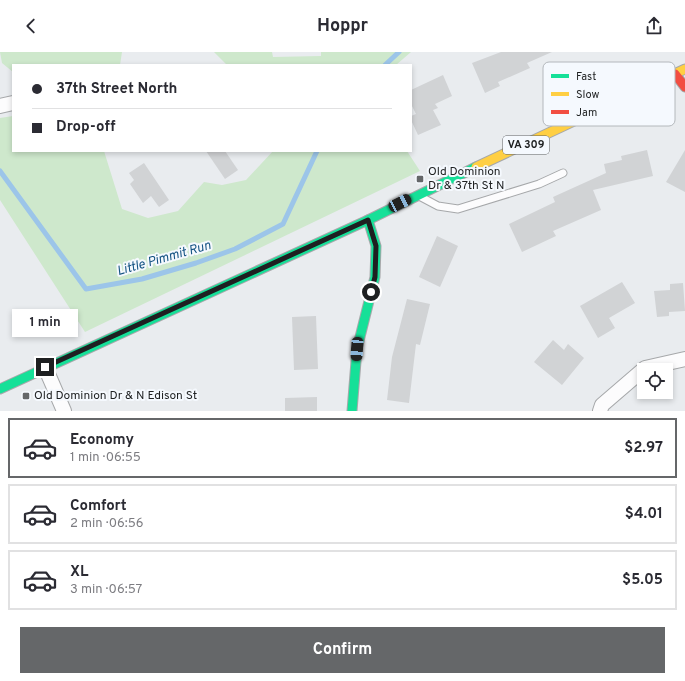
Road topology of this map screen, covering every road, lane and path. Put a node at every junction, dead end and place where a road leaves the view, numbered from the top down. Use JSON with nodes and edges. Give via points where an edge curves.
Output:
{"nodes":[{"id":1,"x":685,"y":69,"type":"edge"},
{"id":2,"x":675,"y":74,"type":"joint"},
{"id":3,"x":685,"y":87,"type":"edge"},
{"id":4,"x":12,"y":104,"type":"edge"},
{"id":5,"x":0,"y":106,"type":"edge"},
{"id":6,"x":567,"y":126,"type":"edge"},
{"id":7,"x":563,"y":173,"type":"dead end"},
{"id":8,"x":417,"y":195,"type":"junction"},
{"id":9,"x":368,"y":220,"type":"junction"},
{"id":10,"x":685,"y":359,"type":"edge"},
{"id":11,"x":45,"y":367,"type":"junction"},
{"id":12,"x":0,"y":389,"type":"edge"},
{"id":13,"x":64,"y":411,"type":"edge"},
{"id":14,"x":352,"y":411,"type":"edge"},
{"id":15,"x":600,"y":411,"type":"edge"}],
"edges":[{"from":1,"to":2,"type":"main road","number":"VA 309"},
{"from":2,"to":3,"type":"main road"},
{"from":4,"to":5,"type":"street"},
{"from":6,"to":8,"type":"main road","number":"VA 309"},
{"from":7,"to":8,"type":"lane","via":[[539,184],[458,209],[438,206]]},
{"from":8,"to":9,"type":"main road","number":"VA 309"},
{"from":9,"to":11,"type":"main road","number":"VA 309"},
{"from":9,"to":14,"type":"main road","via":[[376,246],[375,277],[357,349]]},
{"from":10,"to":15,"type":"street","via":[[645,368],[602,406]]},
{"from":11,"to":12,"type":"main road","number":"VA 309"},
{"from":11,"to":13,"type":"street"}]}
